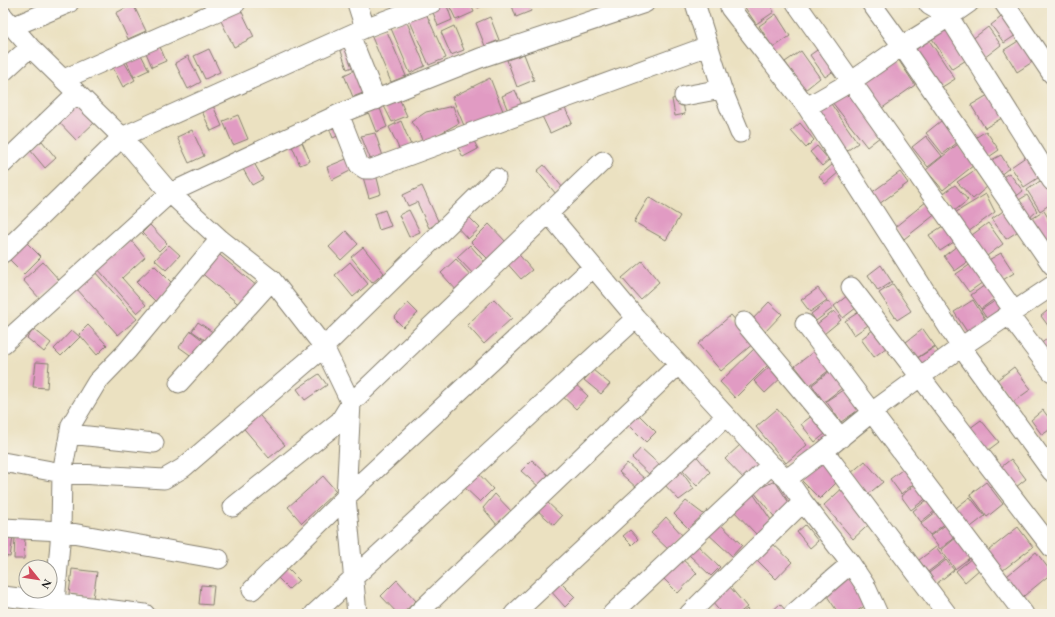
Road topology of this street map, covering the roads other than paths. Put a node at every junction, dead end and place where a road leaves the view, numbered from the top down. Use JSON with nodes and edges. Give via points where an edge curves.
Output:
{"nodes":[{"id":1,"x":70,"y":3,"type":"edge"},
{"id":2,"x":236,"y":3,"type":"edge"},
{"id":3,"x":357,"y":3,"type":"edge"},
{"id":4,"x":432,"y":3,"type":"edge"},
{"id":5,"x":645,"y":3,"type":"edge"},
{"id":6,"x":695,"y":3,"type":"edge"},
{"id":7,"x":796,"y":3,"type":"edge"},
{"id":8,"x":871,"y":3,"type":"edge"},
{"id":9,"x":928,"y":3,"type":"edge"},
{"id":10,"x":969,"y":3,"type":"edge"},
{"id":11,"x":1004,"y":3,"type":"edge"},
{"id":12,"x":730,"y":8,"type":"dead end"},
{"id":13,"x":950,"y":17,"type":"junction"},
{"id":14,"x":8,"y":22,"type":"edge"},
{"id":15,"x":357,"y":31,"type":"junction"},
{"id":16,"x":708,"y":46,"type":"junction"},
{"id":17,"x":902,"y":46,"type":"junction"},
{"id":18,"x":30,"y":47,"type":"junction"},
{"id":19,"x":3,"y":72,"type":"edge"},
{"id":20,"x":1052,"y":74,"type":"edge"},
{"id":21,"x":64,"y":79,"type":"junction"},
{"id":22,"x":852,"y":81,"type":"junction"},
{"id":23,"x":722,"y":89,"type":"junction"},
{"id":24,"x":77,"y":93,"type":"junction"},
{"id":25,"x":684,"y":96,"type":"dead end"},
{"id":26,"x":376,"y":100,"type":"junction"},
{"id":27,"x":807,"y":106,"type":"junction"},
{"id":28,"x":339,"y":114,"type":"junction"},
{"id":29,"x":740,"y":133,"type":"dead end"},
{"id":30,"x":122,"y":137,"type":"junction"},
{"id":31,"x":603,"y":160,"type":"dead end"},
{"id":32,"x":3,"y":164,"type":"edge"},
{"id":33,"x":496,"y":178,"type":"dead end"},
{"id":34,"x":1052,"y":181,"type":"edge"},
{"id":35,"x":170,"y":193,"type":"junction"},
{"id":36,"x":548,"y":213,"type":"junction"},
{"id":37,"x":220,"y":239,"type":"junction"},
{"id":38,"x":3,"y":253,"type":"edge"},
{"id":39,"x":1052,"y":264,"type":"edge"},
{"id":40,"x":593,"y":267,"type":"junction"},
{"id":41,"x":272,"y":280,"type":"junction"},
{"id":42,"x":1052,"y":286,"type":"edge"},
{"id":43,"x":851,"y":287,"type":"dead end"},
{"id":44,"x":1011,"y":313,"type":"junction"},
{"id":45,"x":636,"y":318,"type":"junction"},
{"id":46,"x":744,"y":322,"type":"dead end"},
{"id":47,"x":805,"y":324,"type":"dead end"},
{"id":48,"x":3,"y":344,"type":"edge"},
{"id":49,"x":324,"y":347,"type":"junction"},
{"id":50,"x":961,"y":347,"type":"junction"},
{"id":51,"x":678,"y":365,"type":"junction"},
{"id":52,"x":1052,"y":372,"type":"edge"},
{"id":53,"x":920,"y":378,"type":"junction"},
{"id":54,"x":179,"y":383,"type":"dead end"},
{"id":55,"x":351,"y":403,"type":"junction"},
{"id":56,"x":872,"y":412,"type":"junction"},
{"id":57,"x":726,"y":416,"type":"junction"},
{"id":58,"x":69,"y":434,"type":"junction"},
{"id":59,"x":841,"y":438,"type":"junction"},
{"id":60,"x":154,"y":443,"type":"dead end"},
{"id":61,"x":824,"y":451,"type":"junction"},
{"id":62,"x":3,"y":462,"type":"edge"},
{"id":63,"x":771,"y":464,"type":"junction"},
{"id":64,"x":1052,"y":472,"type":"edge"},
{"id":65,"x":62,"y":473,"type":"junction"},
{"id":66,"x":787,"y":479,"type":"junction"},
{"id":67,"x":346,"y":497,"type":"junction"},
{"id":68,"x":803,"y":502,"type":"junction"},
{"id":69,"x":233,"y":507,"type":"dead end"},
{"id":70,"x":3,"y":528,"type":"edge"},
{"id":71,"x":60,"y":531,"type":"junction"},
{"id":72,"x":1052,"y":548,"type":"edge"},
{"id":73,"x":219,"y":559,"type":"dead end"},
{"id":74,"x":852,"y":564,"type":"junction"},
{"id":75,"x":353,"y":577,"type":"junction"},
{"id":76,"x":252,"y":590,"type":"dead end"},
{"id":77,"x":3,"y":596,"type":"edge"},
{"id":78,"x":54,"y":609,"type":"edge"},
{"id":79,"x":146,"y":614,"type":"edge"},
{"id":80,"x":314,"y":614,"type":"edge"},
{"id":81,"x":357,"y":614,"type":"edge"},
{"id":82,"x":417,"y":614,"type":"edge"},
{"id":83,"x":514,"y":614,"type":"edge"},
{"id":84,"x":612,"y":614,"type":"edge"},
{"id":85,"x":689,"y":614,"type":"edge"},
{"id":86,"x":793,"y":614,"type":"edge"},
{"id":87,"x":878,"y":614,"type":"edge"},
{"id":88,"x":947,"y":614,"type":"edge"},
{"id":89,"x":1024,"y":614,"type":"edge"}],
"edges":[{"from":1,"to":14,"type":"street"},
{"from":2,"to":21,"type":"street"},
{"from":3,"to":15,"type":"street"},
{"from":4,"to":15,"type":"street"},
{"from":5,"to":26,"type":"street","via":[[480,58]]},
{"from":6,"to":16,"type":"street"},
{"from":7,"to":22,"type":"street"},
{"from":8,"to":17,"type":"street"},
{"from":9,"to":13,"type":"street"},
{"from":10,"to":13,"type":"street"},
{"from":11,"to":20,"type":"street"},
{"from":12,"to":27,"type":"street"},
{"from":13,"to":17,"type":"street"},
{"from":13,"to":34,"type":"street"},
{"from":14,"to":18,"type":"street"},
{"from":15,"to":26,"type":"street"},
{"from":15,"to":30,"type":"street"},
{"from":16,"to":23,"type":"street"},
{"from":16,"to":28,"type":"street","via":[[372,169],[365,169],[359,165]]},
{"from":17,"to":22,"type":"street"},
{"from":17,"to":39,"type":"street"},
{"from":18,"to":19,"type":"street"},
{"from":18,"to":21,"type":"street"},
{"from":21,"to":24,"type":"street"},
{"from":22,"to":27,"type":"street"},
{"from":22,"to":44,"type":"street"},
{"from":23,"to":25,"type":"street"},
{"from":23,"to":29,"type":"street"},
{"from":24,"to":30,"type":"street"},
{"from":24,"to":32,"type":"street"},
{"from":26,"to":28,"type":"street"},
{"from":27,"to":50,"type":"street"},
{"from":28,"to":35,"type":"street"},
{"from":30,"to":35,"type":"street"},
{"from":30,"to":38,"type":"street"},
{"from":31,"to":36,"type":"street"},
{"from":33,"to":49,"type":"street"},
{"from":35,"to":37,"type":"street"},
{"from":35,"to":48,"type":"street"},
{"from":36,"to":40,"type":"street"},
{"from":36,"to":55,"type":"street"},
{"from":37,"to":41,"type":"street"},
{"from":37,"to":58,"type":"street","via":[[127,351],[97,382],[71,425]]},
{"from":40,"to":45,"type":"street"},
{"from":40,"to":67,"type":"street"},
{"from":41,"to":49,"type":"street"},
{"from":41,"to":54,"type":"street"},
{"from":42,"to":44,"type":"street"},
{"from":43,"to":53,"type":"street"},
{"from":44,"to":50,"type":"street"},
{"from":44,"to":52,"type":"street"},
{"from":45,"to":51,"type":"street"},
{"from":45,"to":75,"type":"street"},
{"from":46,"to":59,"type":"street"},
{"from":47,"to":56,"type":"street"},
{"from":49,"to":55,"type":"street"},
{"from":49,"to":65,"type":"street","via":[[183,468],[164,479]]},
{"from":50,"to":53,"type":"street"},
{"from":50,"to":64,"type":"street"},
{"from":51,"to":57,"type":"street"},
{"from":51,"to":82,"type":"street"},
{"from":53,"to":56,"type":"street"},
{"from":53,"to":72,"type":"street"},
{"from":55,"to":67,"type":"street"},
{"from":55,"to":69,"type":"street","via":[[340,421]]},
{"from":56,"to":59,"type":"street"},
{"from":56,"to":89,"type":"street"},
{"from":57,"to":63,"type":"street"},
{"from":57,"to":83,"type":"street"},
{"from":58,"to":60,"type":"street"},
{"from":58,"to":65,"type":"street"},
{"from":59,"to":61,"type":"street"},
{"from":61,"to":66,"type":"street"},
{"from":61,"to":88,"type":"street"},
{"from":62,"to":65,"type":"street"},
{"from":63,"to":66,"type":"street"},
{"from":63,"to":84,"type":"street"},
{"from":65,"to":71,"type":"street"},
{"from":66,"to":68,"type":"street"},
{"from":67,"to":75,"type":"street"},
{"from":67,"to":76,"type":"street"},
{"from":68,"to":74,"type":"street"},
{"from":68,"to":85,"type":"street"},
{"from":70,"to":71,"type":"street"},
{"from":71,"to":73,"type":"street"},
{"from":71,"to":78,"type":"street"},
{"from":74,"to":86,"type":"street"},
{"from":74,"to":87,"type":"street"},
{"from":75,"to":80,"type":"street"},
{"from":75,"to":81,"type":"street"},
{"from":77,"to":78,"type":"street"},
{"from":78,"to":79,"type":"street"}]}
